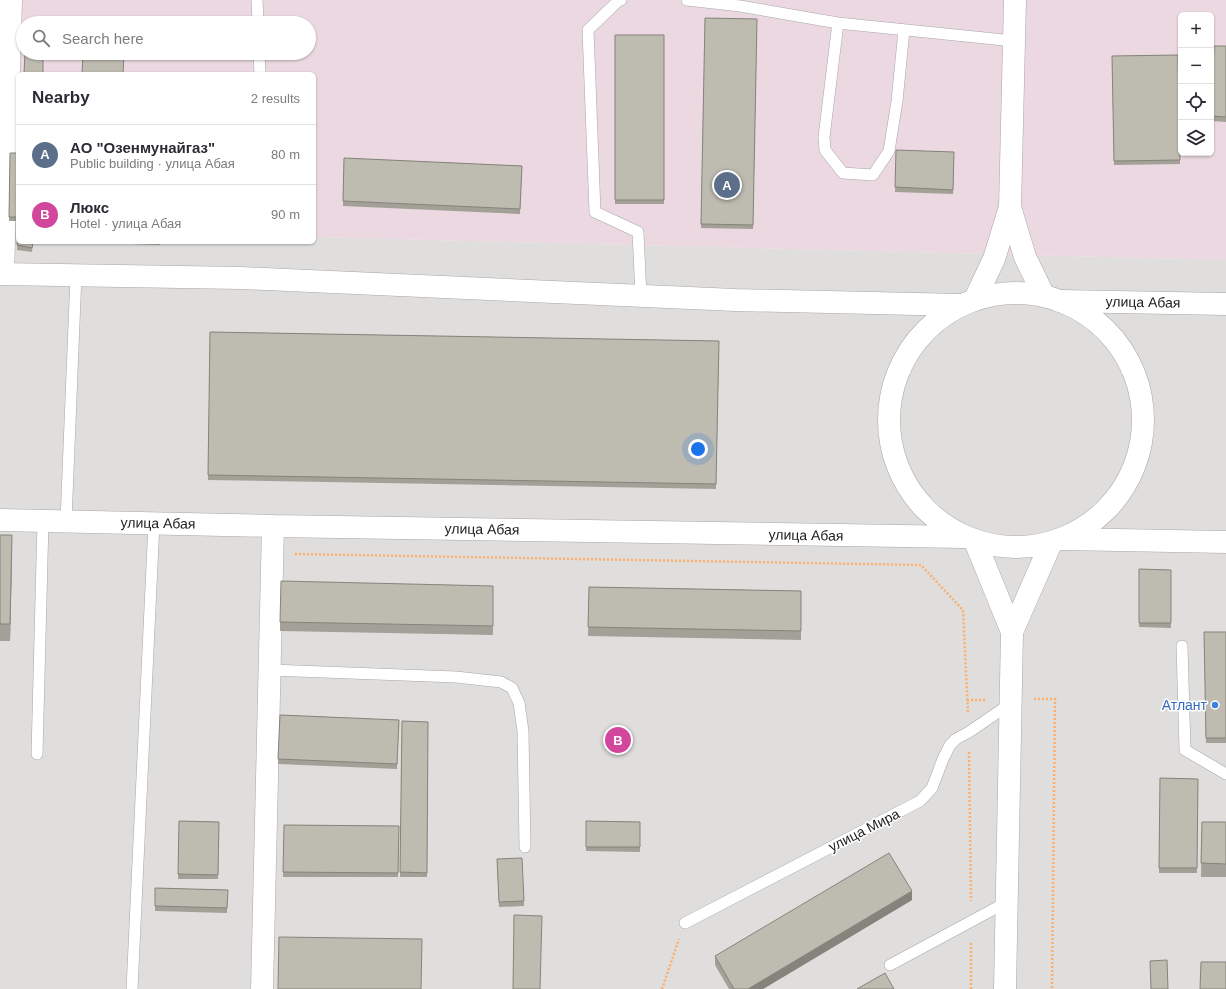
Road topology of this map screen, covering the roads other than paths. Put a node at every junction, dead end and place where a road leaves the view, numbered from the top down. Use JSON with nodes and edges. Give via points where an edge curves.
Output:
{"nodes":[{"id":1,"x":11,"y":0,"type":"edge"},
{"id":2,"x":257,"y":0,"type":"edge"},
{"id":3,"x":621,"y":0,"type":"edge"},
{"id":4,"x":687,"y":0,"type":"edge"},
{"id":5,"x":1015,"y":0,"type":"edge"},
{"id":6,"x":258,"y":16,"type":"edge"},
{"id":7,"x":838,"y":23,"type":"junction"},
{"id":8,"x":904,"y":30,"type":"junction"},
{"id":9,"x":1014,"y":41,"type":"junction"},
{"id":10,"x":259,"y":60,"type":"edge"},
{"id":11,"x":260,"y":72,"type":"edge"},
{"id":12,"x":1010,"y":207,"type":"junction"},
{"id":13,"x":2,"y":274,"type":"edge"},
{"id":14,"x":76,"y":275,"type":"junction"},
{"id":15,"x":641,"y":296,"type":"junction"},
{"id":16,"x":1052,"y":298,"type":"junction"},
{"id":17,"x":968,"y":302,"type":"junction"},
{"id":18,"x":1226,"y":304,"type":"edge"},
{"id":19,"x":0,"y":520,"type":"edge"},
{"id":20,"x":43,"y":521,"type":"junction"},
{"id":21,"x":66,"y":521,"type":"junction"},
{"id":22,"x":154,"y":523,"type":"junction"},
{"id":23,"x":273,"y":526,"type":"junction"},
{"id":24,"x":969,"y":539,"type":"junction"},
{"id":25,"x":1057,"y":541,"type":"junction"},
{"id":26,"x":1226,"y":542,"type":"edge"},
{"id":27,"x":1012,"y":632,"type":"junction"},
{"id":28,"x":1182,"y":646,"type":"dead end"},
{"id":29,"x":270,"y":670,"type":"junction"},
{"id":30,"x":1010,"y":702,"type":"junction"},
{"id":31,"x":37,"y":754,"type":"dead end"},
{"id":32,"x":1226,"y":774,"type":"edge"},
{"id":33,"x":525,"y":847,"type":"dead end"},
{"id":34,"x":1007,"y":902,"type":"junction"},
{"id":35,"x":685,"y":923,"type":"road end"},
{"id":36,"x":890,"y":965,"type":"dead end"},
{"id":37,"x":132,"y":989,"type":"edge"},
{"id":38,"x":262,"y":989,"type":"edge"},
{"id":39,"x":1005,"y":989,"type":"edge"}],
"edges":[{"from":1,"to":13,"type":"street"},
{"from":2,"to":6,"type":"lane"},
{"from":3,"to":15,"type":"lane","via":[[588,30],[595,212],[638,232]]},
{"from":4,"to":7,"type":"lane","via":[[740,6]]},
{"from":5,"to":9,"type":"street"},
{"from":7,"to":8,"type":"lane"},
{"from":7,"to":8,"type":"lane","via":[[824,137],[825,150],[843,173],[873,175],[889,151]]},
{"from":8,"to":9,"type":"lane"},
{"from":9,"to":12,"type":"street"},
{"from":10,"to":11,"type":"lane"},
{"from":12,"to":16,"type":"street","via":[[1025,257]]},
{"from":12,"to":17,"type":"street","via":[[994,259]]},
{"from":13,"to":14,"type":"street"},
{"from":14,"to":15,"type":"street","via":[[241,278]]},
{"from":14,"to":21,"type":"lane"},
{"from":15,"to":17,"type":"street","via":[[735,300]]},
{"from":16,"to":17,"type":"street","via":[[1021,293],[998,294]]},
{"from":16,"to":18,"type":"street","name":"улица Абая"},
{"from":16,"to":25,"type":"street","via":[[1094,319],[1121,347],[1138,381],[1144,419],[1139,458],[1122,492],[1095,520]]},
{"from":17,"to":24,"type":"street","via":[[927,328],[902,361],[889,401],[890,442],[903,481],[929,514]]},
{"from":19,"to":20,"type":"street","name":"улица Абая"},
{"from":20,"to":21,"type":"street","name":"улица Абая"},
{"from":20,"to":31,"type":"lane"},
{"from":21,"to":22,"type":"street","name":"улица Абая"},
{"from":22,"to":23,"type":"street","name":"улица Абая"},
{"from":22,"to":37,"type":"lane"},
{"from":23,"to":24,"type":"street","name":"улица Абая"},
{"from":23,"to":29,"type":"street"},
{"from":24,"to":25,"type":"street","via":[[1013,548]]},
{"from":24,"to":27,"type":"street"},
{"from":25,"to":26,"type":"street"},
{"from":25,"to":27,"type":"street"},
{"from":27,"to":30,"type":"street"},
{"from":28,"to":32,"type":"lane","via":[[1185,750]]},
{"from":29,"to":33,"type":"lane","via":[[456,677],[501,682],[512,688],[519,703],[523,731]]},
{"from":29,"to":38,"type":"street"},
{"from":30,"to":34,"type":"street"},
{"from":30,"to":35,"type":"lane","name":"улица Мира","via":[[950,745],[932,788],[920,802]]},
{"from":34,"to":36,"type":"lane"},
{"from":34,"to":39,"type":"street"}]}
